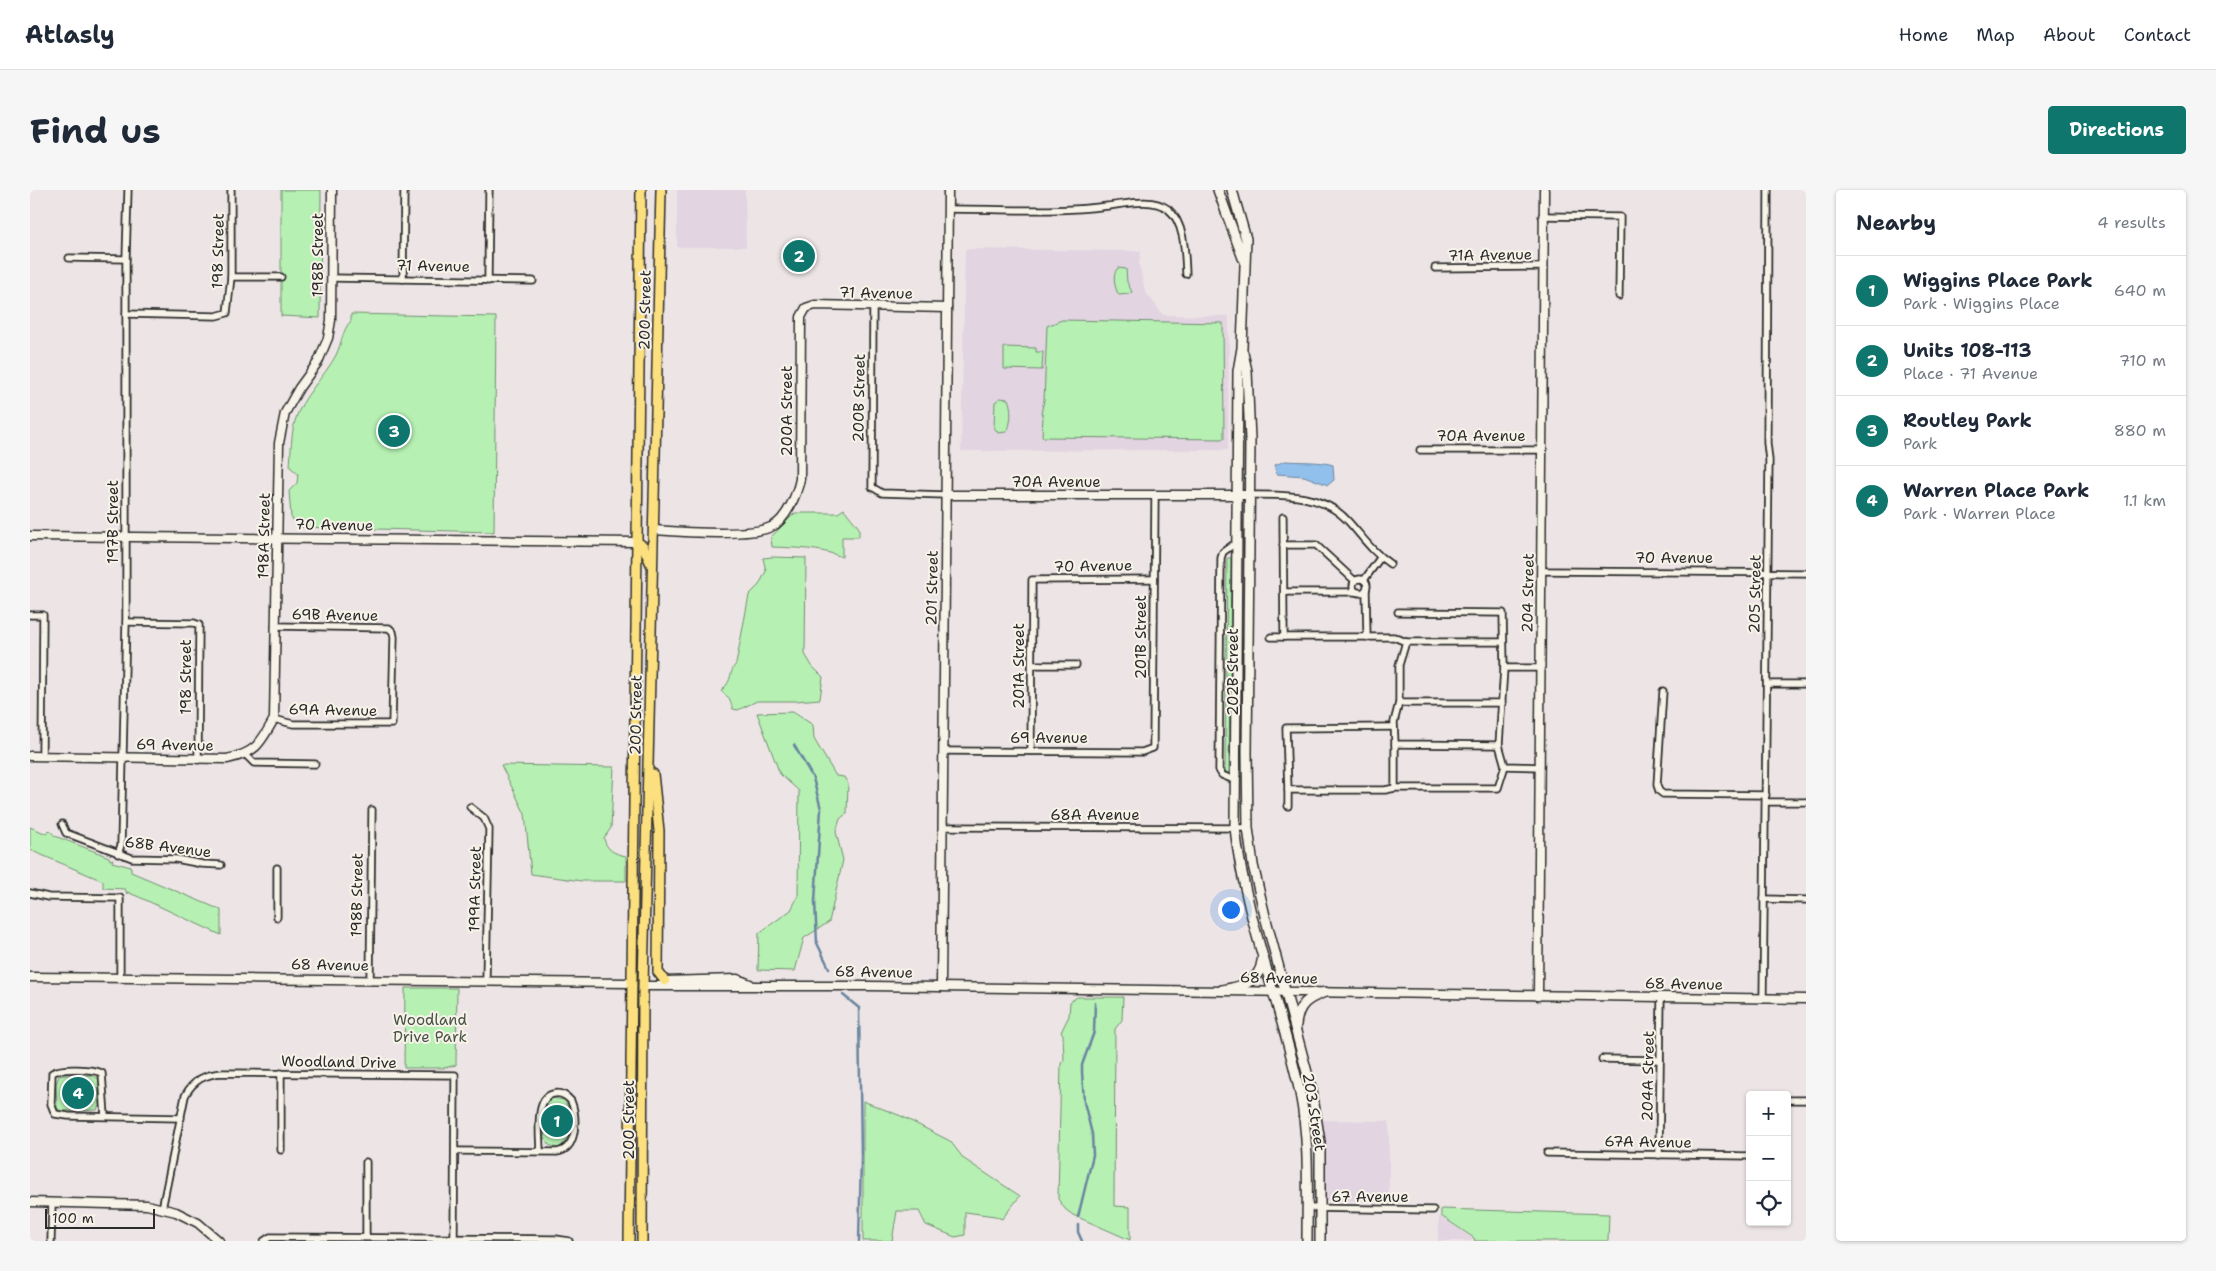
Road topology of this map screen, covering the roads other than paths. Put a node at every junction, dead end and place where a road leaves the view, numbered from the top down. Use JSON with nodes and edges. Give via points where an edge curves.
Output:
{"nodes":[{"id":1,"x":128,"y":190,"type":"edge"},
{"id":2,"x":231,"y":190,"type":"edge"},
{"id":3,"x":332,"y":190,"type":"edge"},
{"id":4,"x":404,"y":190,"type":"edge"},
{"id":5,"x":489,"y":190,"type":"edge"},
{"id":6,"x":641,"y":190,"type":"edge"},
{"id":7,"x":661,"y":190,"type":"edge"},
{"id":8,"x":948,"y":190,"type":"edge"},
{"id":9,"x":1218,"y":190,"type":"edge"},
{"id":10,"x":1232,"y":190,"type":"edge"},
{"id":11,"x":1544,"y":190,"type":"edge"},
{"id":12,"x":1768,"y":190,"type":"edge"},
{"id":13,"x":948,"y":209,"type":"junction"},
{"id":14,"x":1542,"y":216,"type":"junction"},
{"id":15,"x":69,"y":258,"type":"dead end"},
{"id":16,"x":126,"y":259,"type":"junction"},
{"id":17,"x":1244,"y":261,"type":"junction"},
{"id":18,"x":1544,"y":267,"type":"junction"},
{"id":19,"x":1435,"y":268,"type":"dead end"},
{"id":20,"x":1186,"y":274,"type":"dead end"},
{"id":21,"x":231,"y":277,"type":"junction"},
{"id":22,"x":281,"y":277,"type":"dead end"},
{"id":23,"x":332,"y":278,"type":"junction"},
{"id":24,"x":403,"y":279,"type":"junction"},
{"id":25,"x":488,"y":281,"type":"junction"},
{"id":26,"x":533,"y":281,"type":"dead end"},
{"id":27,"x":1619,"y":296,"type":"dead end"},
{"id":28,"x":873,"y":306,"type":"junction"},
{"id":29,"x":806,"y":308,"type":"joint"},
{"id":30,"x":947,"y":308,"type":"junction"},
{"id":31,"x":126,"y":314,"type":"junction"},
{"id":32,"x":331,"y":320,"type":"joint"},
{"id":33,"x":1242,"y":348,"type":"junction"},
{"id":34,"x":1420,"y":450,"type":"dead end"},
{"id":35,"x":1542,"y":450,"type":"junction"},
{"id":36,"x":875,"y":490,"type":"joint"},
{"id":37,"x":945,"y":495,"type":"junction"},
{"id":38,"x":1249,"y":495,"type":"junction"},
{"id":39,"x":1155,"y":496,"type":"junction"},
{"id":40,"x":1238,"y":496,"type":"junction"},
{"id":41,"x":1283,"y":517,"type":"dead end"},
{"id":42,"x":654,"y":530,"type":"junction"},
{"id":43,"x":30,"y":536,"type":"edge"},
{"id":44,"x":126,"y":536,"type":"junction"},
{"id":45,"x":277,"y":538,"type":"junction"},
{"id":46,"x":637,"y":542,"type":"junction"},
{"id":47,"x":1237,"y":542,"type":"junction"},
{"id":48,"x":1284,"y":544,"type":"junction"},
{"id":49,"x":1380,"y":558,"type":"junction"},
{"id":50,"x":1390,"y":564,"type":"dead end"},
{"id":51,"x":1542,"y":571,"type":"junction"},
{"id":52,"x":653,"y":572,"type":"junction"},
{"id":53,"x":1768,"y":572,"type":"junction"},
{"id":54,"x":1806,"y":573,"type":"edge"},
{"id":55,"x":1154,"y":579,"type":"junction"},
{"id":56,"x":1032,"y":580,"type":"joint"},
{"id":57,"x":1364,"y":580,"type":"junction"},
{"id":58,"x":1355,"y":581,"type":"junction"},
{"id":59,"x":1366,"y":590,"type":"junction"},
{"id":60,"x":1284,"y":592,"type":"junction"},
{"id":61,"x":1358,"y":592,"type":"junction"},
{"id":62,"x":1398,"y":612,"type":"dead end"},
{"id":63,"x":30,"y":615,"type":"edge"},
{"id":64,"x":126,"y":622,"type":"junction"},
{"id":65,"x":275,"y":626,"type":"junction"},
{"id":66,"x":1271,"y":637,"type":"dead end"},
{"id":67,"x":1284,"y":637,"type":"junction"},
{"id":68,"x":1367,"y":637,"type":"junction"},
{"id":69,"x":1406,"y":642,"type":"junction"},
{"id":70,"x":1504,"y":642,"type":"junction"},
{"id":71,"x":1032,"y":664,"type":"junction"},
{"id":72,"x":1076,"y":665,"type":"dead end"},
{"id":73,"x":1504,"y":668,"type":"junction"},
{"id":74,"x":1541,"y":668,"type":"junction"},
{"id":75,"x":1767,"y":684,"type":"junction"},
{"id":76,"x":1806,"y":684,"type":"edge"},
{"id":77,"x":1662,"y":691,"type":"dead end"},
{"id":78,"x":1400,"y":703,"type":"junction"},
{"id":79,"x":1502,"y":703,"type":"junction"},
{"id":80,"x":274,"y":719,"type":"junction"},
{"id":81,"x":392,"y":724,"type":"joint"},
{"id":82,"x":1394,"y":727,"type":"junction"},
{"id":83,"x":1395,"y":744,"type":"junction"},
{"id":84,"x":1499,"y":745,"type":"junction"},
{"id":85,"x":650,"y":746,"type":"junction"},
{"id":86,"x":1153,"y":748,"type":"joint"},
{"id":87,"x":944,"y":751,"type":"junction"},
{"id":88,"x":1031,"y":751,"type":"junction"},
{"id":89,"x":246,"y":755,"type":"junction"},
{"id":90,"x":30,"y":756,"type":"edge"},
{"id":91,"x":42,"y":756,"type":"junction"},
{"id":92,"x":122,"y":757,"type":"junction"},
{"id":93,"x":198,"y":760,"type":"junction"},
{"id":94,"x":316,"y":764,"type":"dead end"},
{"id":95,"x":1505,"y":766,"type":"junction"},
{"id":96,"x":1540,"y":767,"type":"junction"},
{"id":97,"x":1234,"y":780,"type":"junction"},
{"id":98,"x":1394,"y":788,"type":"junction"},
{"id":99,"x":1288,"y":790,"type":"junction"},
{"id":100,"x":1766,"y":795,"type":"junction"},
{"id":101,"x":1766,"y":802,"type":"junction"},
{"id":102,"x":1806,"y":802,"type":"edge"},
{"id":103,"x":1288,"y":806,"type":"dead end"},
{"id":104,"x":470,"y":807,"type":"dead end"},
{"id":105,"x":372,"y":810,"type":"dead end"},
{"id":106,"x":62,"y":824,"type":"dead end"},
{"id":107,"x":943,"y":826,"type":"junction"},
{"id":108,"x":1235,"y":828,"type":"junction"},
{"id":109,"x":1248,"y":828,"type":"junction"},
{"id":110,"x":118,"y":854,"type":"junction"},
{"id":111,"x":220,"y":865,"type":"dead end"},
{"id":112,"x":277,"y":868,"type":"dead end"},
{"id":113,"x":30,"y":893,"type":"edge"},
{"id":114,"x":1764,"y":899,"type":"junction"},
{"id":115,"x":1806,"y":900,"type":"edge"},
{"id":116,"x":278,"y":917,"type":"dead end"},
{"id":117,"x":1260,"y":948,"type":"junction"},
{"id":118,"x":30,"y":977,"type":"edge"},
{"id":119,"x":120,"y":978,"type":"junction"},
{"id":120,"x":370,"y":980,"type":"junction"},
{"id":121,"x":486,"y":980,"type":"junction"},
{"id":122,"x":665,"y":981,"type":"joint"},
{"id":123,"x":631,"y":983,"type":"junction"},
{"id":124,"x":752,"y":985,"type":"junction"},
{"id":125,"x":644,"y":986,"type":"junction"},
{"id":126,"x":941,"y":987,"type":"junction"},
{"id":127,"x":1222,"y":990,"type":"junction"},
{"id":128,"x":1272,"y":991,"type":"junction"},
{"id":129,"x":1285,"y":992,"type":"junction"},
{"id":130,"x":1326,"y":992,"type":"junction"},
{"id":131,"x":1538,"y":996,"type":"junction"},
{"id":132,"x":1661,"y":998,"type":"junction"},
{"id":133,"x":1763,"y":999,"type":"junction"},
{"id":134,"x":1806,"y":999,"type":"edge"},
{"id":135,"x":1296,"y":1028,"type":"junction"},
{"id":136,"x":1602,"y":1059,"type":"dead end"},
{"id":137,"x":1660,"y":1060,"type":"junction"},
{"id":138,"x":282,"y":1073,"type":"junction"},
{"id":139,"x":1791,"y":1100,"type":"edge"},
{"id":140,"x":1806,"y":1100,"type":"edge"},
{"id":141,"x":105,"y":1116,"type":"junction"},
{"id":142,"x":181,"y":1118,"type":"junction"},
{"id":143,"x":280,"y":1150,"type":"dead end"},
{"id":144,"x":456,"y":1151,"type":"junction"},
{"id":145,"x":540,"y":1152,"type":"junction"},
{"id":146,"x":1547,"y":1153,"type":"dead end"},
{"id":147,"x":1659,"y":1155,"type":"junction"},
{"id":148,"x":1746,"y":1156,"type":"edge"},
{"id":149,"x":366,"y":1162,"type":"dead end"},
{"id":150,"x":30,"y":1202,"type":"edge"},
{"id":151,"x":52,"y":1203,"type":"junction"},
{"id":152,"x":1307,"y":1208,"type":"junction"},
{"id":153,"x":162,"y":1209,"type":"junction"},
{"id":154,"x":1320,"y":1209,"type":"junction"},
{"id":155,"x":1433,"y":1210,"type":"dead end"},
{"id":156,"x":366,"y":1237,"type":"junction"},
{"id":157,"x":454,"y":1238,"type":"junction"},
{"id":158,"x":51,"y":1241,"type":"edge"},
{"id":159,"x":219,"y":1241,"type":"edge"},
{"id":160,"x":264,"y":1241,"type":"edge"},
{"id":161,"x":568,"y":1241,"type":"edge"},
{"id":162,"x":629,"y":1241,"type":"edge"},
{"id":163,"x":642,"y":1241,"type":"edge"},
{"id":164,"x":1307,"y":1241,"type":"edge"},
{"id":165,"x":1320,"y":1241,"type":"edge"}],
"edges":[{"from":1,"to":16,"type":"street","name":"197B Street"},
{"from":2,"to":21,"type":"street","name":"198 Street"},
{"from":3,"to":23,"type":"street","name":"198B Street"},
{"from":4,"to":24,"type":"street"},
{"from":5,"to":25,"type":"street"},
{"from":6,"to":46,"type":"main road","name":"200 Street"},
{"from":7,"to":42,"type":"main road","name":"200 Street"},
{"from":8,"to":13,"type":"street","name":"201 Street"},
{"from":9,"to":17,"type":"main road","name":"202B Street"},
{"from":10,"to":17,"type":"main road","name":"202B Street","via":[[1246,238]]},
{"from":11,"to":14,"type":"street","name":"204 Street"},
{"from":12,"to":53,"type":"street","name":"205 Street"},
{"from":13,"to":20,"type":"street","via":[[1080,210],[1131,203],[1158,204],[1168,210],[1180,229]]},
{"from":13,"to":30,"type":"street","name":"201 Street"},
{"from":14,"to":18,"type":"street","name":"204 Street"},
{"from":14,"to":27,"type":"street","via":[[1620,217]]},
{"from":15,"to":16,"type":"street"},
{"from":16,"to":31,"type":"street","name":"197B Street"},
{"from":17,"to":33,"type":"main road","name":"202B Street"},
{"from":18,"to":19,"type":"street","name":"71A Avenue"},
{"from":18,"to":35,"type":"street","name":"204 Street"},
{"from":21,"to":22,"type":"street"},
{"from":21,"to":31,"type":"street","name":"198 Street","via":[[227,313],[216,316]]},
{"from":23,"to":24,"type":"street","name":"71 Avenue"},
{"from":23,"to":32,"type":"street","name":"198B Street"},
{"from":24,"to":25,"type":"street","name":"71 Avenue"},
{"from":25,"to":26,"type":"street","name":"71 Avenue"},
{"from":28,"to":29,"type":"street","name":"71 Avenue","via":[[815,305]]},
{"from":28,"to":30,"type":"street","name":"71 Avenue"},
{"from":28,"to":36,"type":"street","name":"200B Street","via":[[870,474]]},
{"from":29,"to":42,"type":"street","name":"200A Street","via":[[801,316],[800,479],[796,496],[786,512],[772,527],[751,532]]},
{"from":30,"to":37,"type":"street","name":"201 Street"},
{"from":31,"to":44,"type":"street","name":"197B Street"},
{"from":32,"to":45,"type":"street","name":"198A Street","via":[[324,351],[291,401],[281,428]]},
{"from":33,"to":38,"type":"main road","name":"202B Street","via":[[1248,371]]},
{"from":33,"to":40,"type":"main road","name":"202B Street","via":[[1238,370]]},
{"from":34,"to":35,"type":"street","name":"70A Avenue"},
{"from":35,"to":51,"type":"street","name":"204 Street"},
{"from":36,"to":37,"type":"street","name":"70A Avenue","via":[[888,494]]},
{"from":37,"to":39,"type":"street","name":"70A Avenue"},
{"from":37,"to":87,"type":"street","name":"201 Street"},
{"from":38,"to":40,"type":"street"},
{"from":38,"to":49,"type":"street","via":[[1293,496],[1320,502],[1339,513]]},
{"from":38,"to":109,"type":"main road","name":"202B Street"},
{"from":39,"to":40,"type":"street","name":"70A Avenue"},
{"from":39,"to":55,"type":"street","name":"201B Street"},
{"from":40,"to":47,"type":"main road","name":"202B Street"},
{"from":41,"to":48,"type":"street"},
{"from":42,"to":52,"type":"main road","name":"200 Street"},
{"from":43,"to":44,"type":"street","name":"70 Avenue"},
{"from":44,"to":45,"type":"street","name":"70 Avenue"},
{"from":44,"to":64,"type":"street","name":"197B Street"},
{"from":45,"to":46,"type":"street","name":"70 Avenue"},
{"from":45,"to":65,"type":"street","name":"198A Street"},
{"from":46,"to":52,"type":"main road","via":[[648,555]]},
{"from":46,"to":123,"type":"main road","name":"200 Street"},
{"from":47,"to":97,"type":"main road","name":"202B Street"},
{"from":47,"to":97,"type":"street","name":"202B Street","via":[[1223,552],[1221,568],[1219,770]]},
{"from":48,"to":58,"type":"street","via":[[1316,545]]},
{"from":48,"to":60,"type":"street"},
{"from":49,"to":50,"type":"street"},
{"from":49,"to":57,"type":"street"},
{"from":51,"to":53,"type":"street","name":"70 Avenue"},
{"from":51,"to":74,"type":"street","name":"204 Street"},
{"from":52,"to":85,"type":"main road","name":"200 Street"},
{"from":53,"to":54,"type":"street","name":"70 Avenue"},
{"from":53,"to":75,"type":"street","name":"205 Street"},
{"from":55,"to":56,"type":"street","name":"70 Avenue"},
{"from":55,"to":86,"type":"street","name":"201B Street"},
{"from":56,"to":71,"type":"street","name":"201A Street"},
{"from":57,"to":58,"type":"street"},
{"from":57,"to":59,"type":"street"},
{"from":58,"to":61,"type":"street","via":[[1354,587]]},
{"from":59,"to":61,"type":"street"},
{"from":59,"to":68,"type":"street"},
{"from":60,"to":61,"type":"street"},
{"from":60,"to":67,"type":"street"},
{"from":62,"to":70,"type":"street","via":[[1503,613]]},
{"from":63,"to":91,"type":"street","via":[[43,615]]},
{"from":64,"to":92,"type":"street","name":"197B Street"},
{"from":64,"to":93,"type":"street","name":"198 Street","via":[[199,625]]},
{"from":65,"to":80,"type":"street","name":"198A Street"},
{"from":65,"to":81,"type":"street","name":"69B Avenue","via":[[389,628],[393,632]]},
{"from":66,"to":67,"type":"street"},
{"from":67,"to":68,"type":"street"},
{"from":68,"to":69,"type":"street","via":[[1394,637]]},
{"from":69,"to":70,"type":"street"},
{"from":69,"to":78,"type":"street","via":[[1399,665]]},
{"from":70,"to":73,"type":"street"},
{"from":71,"to":72,"type":"street"},
{"from":71,"to":88,"type":"street","name":"201A Street"},
{"from":73,"to":74,"type":"street"},
{"from":73,"to":79,"type":"street"},
{"from":74,"to":96,"type":"street","name":"204 Street"},
{"from":75,"to":76,"type":"street"},
{"from":75,"to":100,"type":"street","name":"205 Street"},
{"from":77,"to":100,"type":"street","via":[[1657,785],[1662,794]]},
{"from":78,"to":79,"type":"street"},
{"from":78,"to":82,"type":"street"},
{"from":79,"to":84,"type":"street"},
{"from":80,"to":81,"type":"street","name":"69A Avenue","via":[[293,724]]},
{"from":80,"to":89,"type":"street","name":"198A Street","via":[[261,741]]},
{"from":82,"to":83,"type":"street"},
{"from":82,"to":99,"type":"street","via":[[1286,728]]},
{"from":83,"to":84,"type":"street"},
{"from":83,"to":98,"type":"street"},
{"from":84,"to":95,"type":"street"},
{"from":85,"to":122,"type":"main road","via":[[659,831],[658,972]]},
{"from":85,"to":125,"type":"main road","name":"200 Street"},
{"from":86,"to":88,"type":"street","name":"69 Avenue","via":[[1142,752]]},
{"from":87,"to":88,"type":"street","name":"69 Avenue"},
{"from":87,"to":107,"type":"street","name":"201 Street"},
{"from":89,"to":93,"type":"street","name":"69 Avenue"},
{"from":89,"to":94,"type":"street","via":[[254,763]]},
{"from":90,"to":91,"type":"street","name":"69 Avenue"},
{"from":91,"to":92,"type":"street","name":"69 Avenue"},
{"from":92,"to":93,"type":"street","name":"69 Avenue"},
{"from":92,"to":110,"type":"street","name":"197B Street","via":[[121,845]]},
{"from":95,"to":96,"type":"street"},
{"from":95,"to":98,"type":"street","via":[[1498,788]]},
{"from":96,"to":131,"type":"street","name":"204 Street"},
{"from":97,"to":108,"type":"main road","name":"202B Street"},
{"from":98,"to":99,"type":"street"},
{"from":99,"to":103,"type":"street"},
{"from":100,"to":101,"type":"street","name":"205 Street"},
{"from":101,"to":102,"type":"street"},
{"from":101,"to":114,"type":"street","name":"205 Street"},
{"from":104,"to":121,"type":"street","name":"199A Street","via":[[484,818],[489,829]]},
{"from":105,"to":120,"type":"street","name":"198B Street"},
{"from":106,"to":110,"type":"street","name":"68B Avenue","via":[[66,833]]},
{"from":107,"to":108,"type":"street","name":"68A Avenue"},
{"from":107,"to":126,"type":"street","name":"201 Street"},
{"from":108,"to":109,"type":"street","name":"68A Avenue"},
{"from":108,"to":117,"type":"main road","name":"202B Street","via":[[1244,885]]},
{"from":109,"to":129,"type":"main road","name":"202B Street","via":[[1256,882]]},
{"from":110,"to":111,"type":"street","name":"68B Avenue"},
{"from":112,"to":116,"type":"street"},
{"from":113,"to":119,"type":"street","via":[[48,897],[120,898]]},
{"from":114,"to":115,"type":"street"},
{"from":114,"to":133,"type":"street","name":"205 Street"},
{"from":117,"to":127,"type":"main road","via":[[1262,963],[1256,977],[1238,988]]},
{"from":117,"to":128,"type":"main road","name":"202B Street"},
{"from":118,"to":119,"type":"street","name":"68 Avenue"},
{"from":119,"to":120,"type":"street","name":"68 Avenue"},
{"from":120,"to":121,"type":"street","name":"68 Avenue"},
{"from":121,"to":123,"type":"street","name":"68 Avenue"},
{"from":122,"to":124,"type":"street","name":"68 Avenue","via":[[737,979]]},
{"from":123,"to":162,"type":"main road","name":"200 Street"},
{"from":124,"to":125,"type":"street","name":"68 Avenue"},
{"from":124,"to":126,"type":"street","name":"68 Avenue"},
{"from":125,"to":163,"type":"main road","name":"200 Street"},
{"from":126,"to":127,"type":"street","name":"68 Avenue"},
{"from":127,"to":128,"type":"street","name":"68 Avenue"},
{"from":128,"to":129,"type":"street","name":"68 Avenue"},
{"from":128,"to":152,"type":"main road","name":"203 Street","via":[[1300,1093],[1308,1164]]},
{"from":129,"to":130,"type":"street","name":"68 Avenue"},
{"from":129,"to":135,"type":"main road","name":"203 Street"},
{"from":130,"to":131,"type":"street","name":"68 Avenue"},
{"from":130,"to":135,"type":"main road","via":[[1309,998],[1301,1005]]},
{"from":131,"to":132,"type":"street","name":"68 Avenue"},
{"from":132,"to":133,"type":"street","name":"68 Avenue"},
{"from":132,"to":137,"type":"street","name":"204A Street"},
{"from":133,"to":134,"type":"street","name":"68 Avenue"},
{"from":135,"to":154,"type":"main road","name":"203 Street","via":[[1317,1120],[1321,1164]]},
{"from":136,"to":137,"type":"street"},
{"from":137,"to":147,"type":"street","name":"204A Street"},
{"from":138,"to":142,"type":"street","name":"Woodland Drive","via":[[208,1075],[190,1087]]},
{"from":138,"to":143,"type":"street"},
{"from":138,"to":144,"type":"street","name":"Woodland Drive","via":[[455,1075]]},
{"from":139,"to":140,"type":"street"},
{"from":141,"to":141,"type":"street","via":[[102,1073],[64,1070],[52,1073],[53,1113]]},
{"from":141,"to":142,"type":"street"},
{"from":142,"to":153,"type":"street","name":"Woodland Drive"},
{"from":144,"to":145,"type":"street"},
{"from":144,"to":157,"type":"street","name":"Woodland Drive"},
{"from":145,"to":145,"type":"street","via":[[542,1101],[550,1095],[561,1094],[569,1098],[572,1105],[572,1142],[564,1150]]},
{"from":146,"to":147,"type":"street","name":"67A Avenue"},
{"from":147,"to":148,"type":"street","name":"67A Avenue"},
{"from":149,"to":156,"type":"street"},
{"from":150,"to":151,"type":"street"},
{"from":151,"to":153,"type":"street","via":[[147,1205]]},
{"from":151,"to":158,"type":"street"},
{"from":152,"to":154,"type":"street","name":"67 Avenue"},
{"from":152,"to":164,"type":"main road","name":"203 Street"},
{"from":153,"to":159,"type":"street","via":[[176,1212],[198,1224]]},
{"from":154,"to":155,"type":"street","name":"67 Avenue"},
{"from":154,"to":165,"type":"main road","name":"203 Street"},
{"from":156,"to":157,"type":"street"},
{"from":156,"to":160,"type":"street","via":[[270,1237]]},
{"from":157,"to":161,"type":"street"}]}
